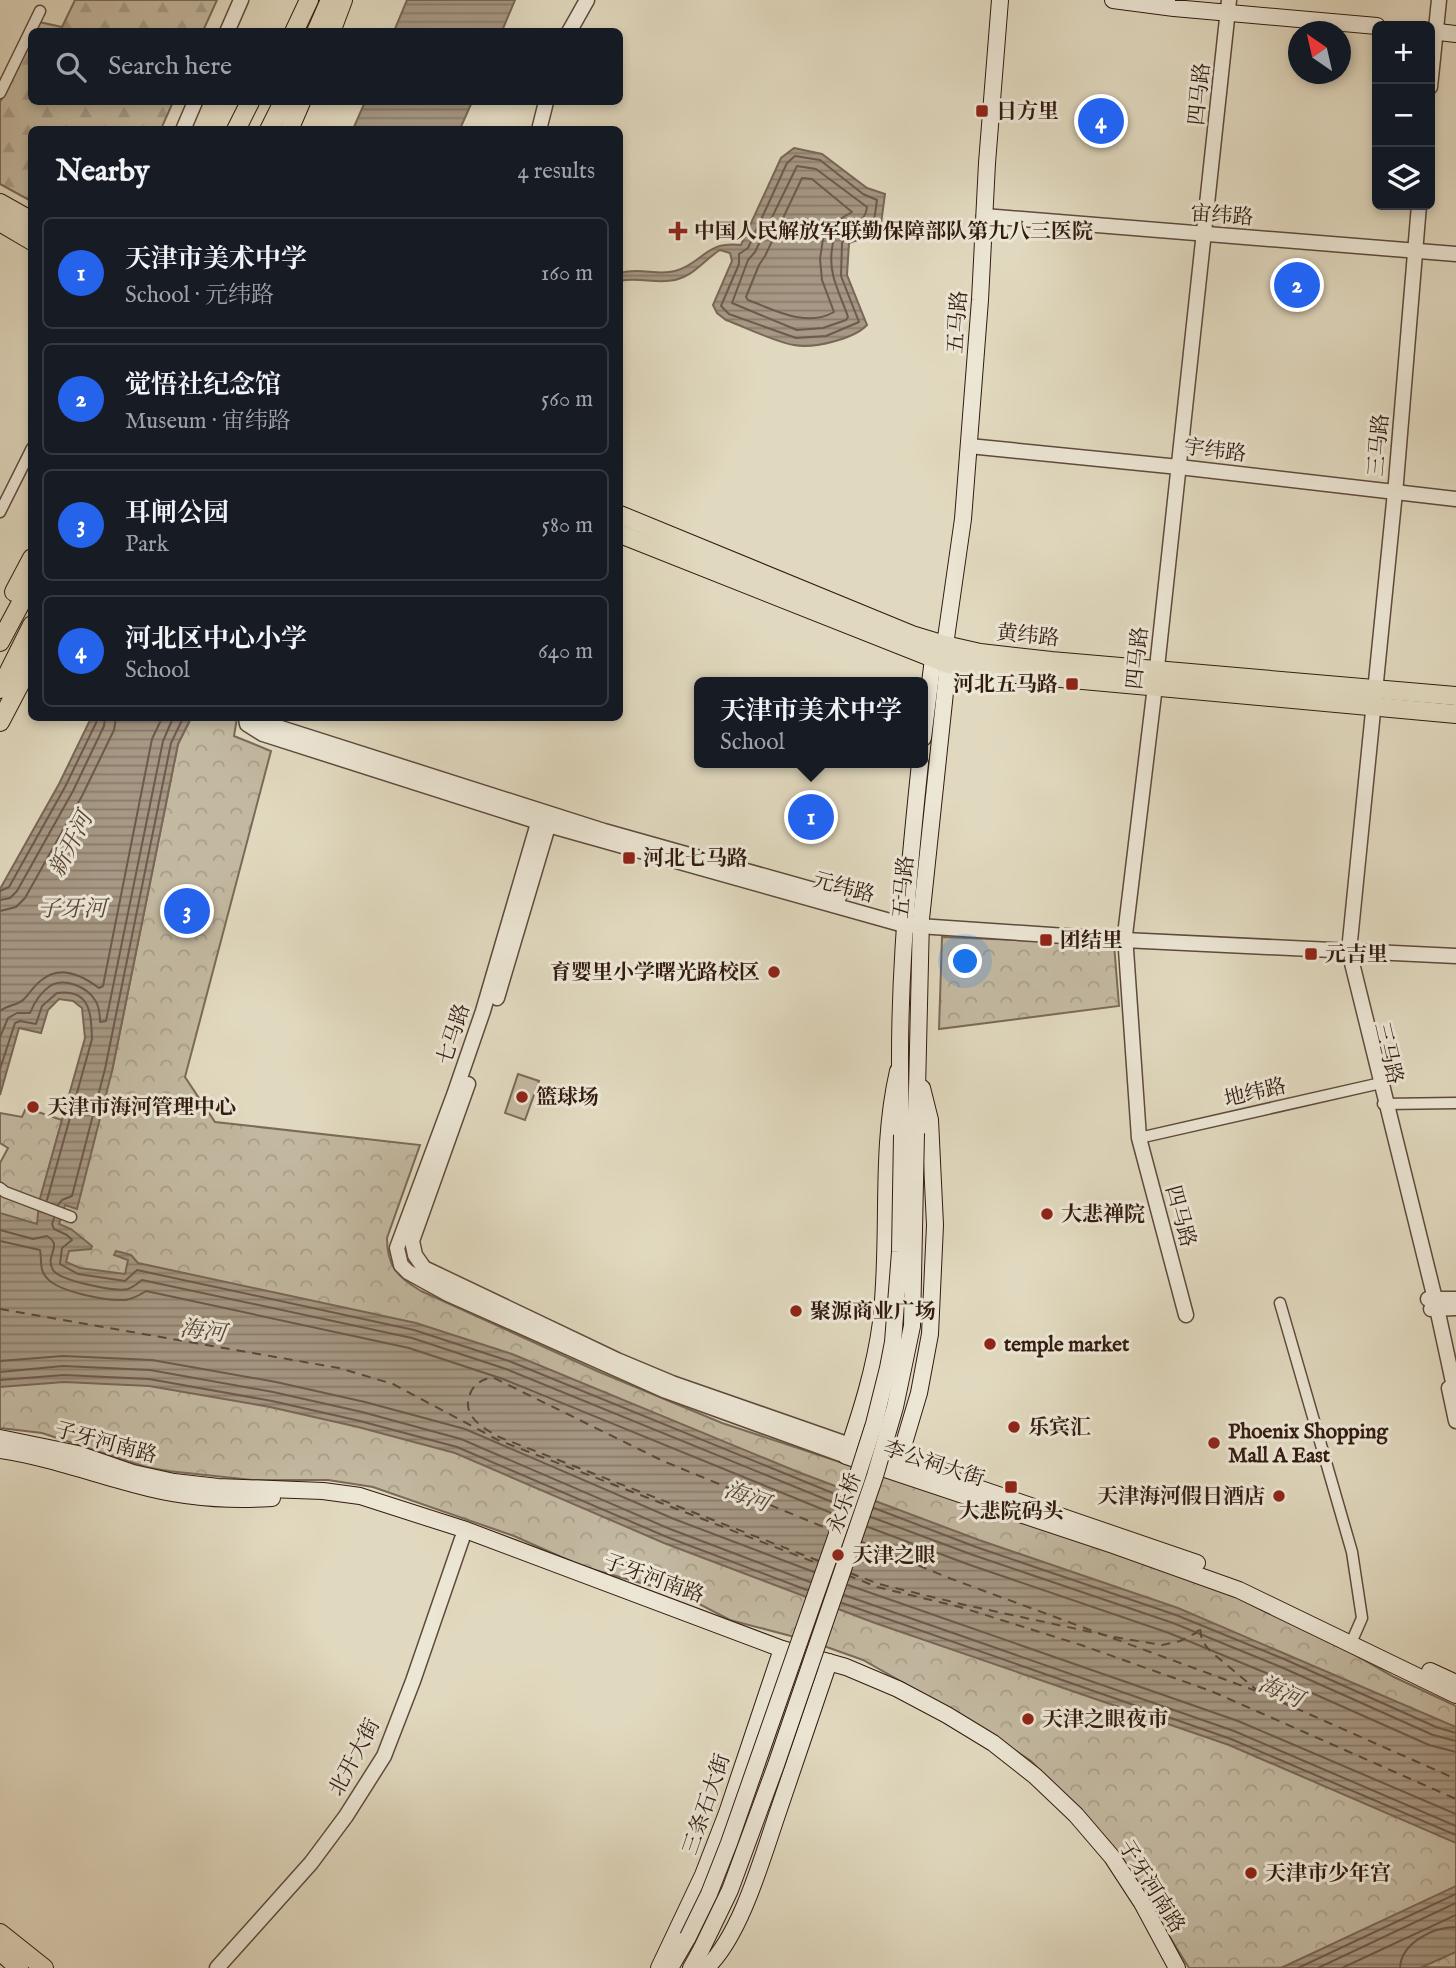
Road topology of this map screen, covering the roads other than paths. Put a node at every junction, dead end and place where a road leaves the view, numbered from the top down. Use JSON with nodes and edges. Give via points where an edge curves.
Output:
{"nodes":[{"id":1,"x":241,"y":0,"type":"edge"},
{"id":2,"x":296,"y":0,"type":"edge"},
{"id":3,"x":309,"y":0,"type":"edge"},
{"id":4,"x":343,"y":0,"type":"edge"},
{"id":5,"x":587,"y":0,"type":"edge"},
{"id":6,"x":1000,"y":0,"type":"edge"},
{"id":7,"x":1113,"y":0,"type":"edge"},
{"id":8,"x":1439,"y":0,"type":"edge"},
{"id":9,"x":328,"y":6,"type":"edge"},
{"id":10,"x":1229,"y":6,"type":"edge"},
{"id":11,"x":40,"y":10,"type":"dead end"},
{"id":12,"x":1435,"y":21,"type":"edge"},
{"id":13,"x":1372,"y":25,"type":"edge"},
{"id":14,"x":31,"y":28,"type":"edge"},
{"id":15,"x":229,"y":28,"type":"edge"},
{"id":16,"x":283,"y":28,"type":"edge"},
{"id":17,"x":296,"y":28,"type":"edge"},
{"id":18,"x":318,"y":28,"type":"edge"},
{"id":19,"x":332,"y":28,"type":"edge"},
{"id":20,"x":571,"y":28,"type":"edge"},
{"id":21,"x":1435,"y":32,"type":"edge"},
{"id":22,"x":1456,"y":34,"type":"edge"},
{"id":23,"x":28,"y":35,"type":"edge"},
{"id":24,"x":0,"y":93,"type":"edge"},
{"id":25,"x":194,"y":105,"type":"edge"},
{"id":26,"x":248,"y":105,"type":"edge"},
{"id":27,"x":261,"y":105,"type":"edge"},
{"id":28,"x":282,"y":105,"type":"edge"},
{"id":29,"x":300,"y":105,"type":"edge"},
{"id":30,"x":545,"y":105,"type":"edge"},
{"id":31,"x":185,"y":126,"type":"edge"},
{"id":32,"x":238,"y":126,"type":"edge"},
{"id":33,"x":251,"y":126,"type":"edge"},
{"id":34,"x":271,"y":126,"type":"edge"},
{"id":35,"x":291,"y":126,"type":"edge"},
{"id":36,"x":540,"y":126,"type":"edge"},
{"id":37,"x":0,"y":203,"type":"edge"},
{"id":38,"x":1419,"y":210,"type":"edge"},
{"id":39,"x":984,"y":216,"type":"junction"},
{"id":40,"x":28,"y":219,"type":"edge"},
{"id":41,"x":0,"y":222,"type":"edge"},
{"id":42,"x":1204,"y":235,"type":"junction"},
{"id":43,"x":28,"y":239,"type":"edge"},
{"id":44,"x":1415,"y":250,"type":"junction"},
{"id":45,"x":1456,"y":254,"type":"edge"},
{"id":46,"x":969,"y":446,"type":"junction"},
{"id":47,"x":28,"y":456,"type":"edge"},
{"id":48,"x":1179,"y":467,"type":"junction"},
{"id":49,"x":1395,"y":493,"type":"junction"},
{"id":50,"x":1456,"y":499,"type":"edge"},
{"id":51,"x":0,"y":512,"type":"edge"},
{"id":52,"x":623,"y":516,"type":"edge"},
{"id":53,"x":623,"y":535,"type":"edge"},
{"id":54,"x":28,"y":566,"type":"edge"},
{"id":55,"x":28,"y":590,"type":"edge"},
{"id":56,"x":0,"y":618,"type":"edge"},
{"id":57,"x":28,"y":633,"type":"edge"},
{"id":58,"x":0,"y":642,"type":"edge"},
{"id":59,"x":942,"y":656,"type":"junction"},
{"id":60,"x":28,"y":669,"type":"edge"},
{"id":61,"x":1156,"y":678,"type":"junction"},
{"id":62,"x":0,"y":689,"type":"edge"},
{"id":63,"x":1456,"y":696,"type":"edge"},
{"id":64,"x":1372,"y":701,"type":"junction"},
{"id":65,"x":1456,"y":714,"type":"edge"},
{"id":66,"x":928,"y":716,"type":"edge"},
{"id":67,"x":256,"y":721,"type":"edge"},
{"id":68,"x":0,"y":722,"type":"edge"},
{"id":69,"x":919,"y":768,"type":"edge"},
{"id":70,"x":545,"y":819,"type":"junction"},
{"id":71,"x":904,"y":920,"type":"junction"},
{"id":72,"x":921,"y":923,"type":"junction"},
{"id":73,"x":1124,"y":938,"type":"junction"},
{"id":74,"x":1349,"y":946,"type":"junction"},
{"id":75,"x":1456,"y":954,"type":"edge"},
{"id":76,"x":917,"y":1070,"type":"junction"},
{"id":77,"x":898,"y":1071,"type":"junction"},
{"id":78,"x":1378,"y":1084,"type":"junction"},
{"id":79,"x":1456,"y":1103,"type":"edge"},
{"id":80,"x":1383,"y":1104,"type":"junction"},
{"id":81,"x":909,"y":1134,"type":"junction"},
{"id":82,"x":1139,"y":1138,"type":"junction"},
{"id":83,"x":0,"y":1188,"type":"edge"},
{"id":84,"x":68,"y":1216,"type":"dead end"},
{"id":85,"x":415,"y":1255,"type":"joint"},
{"id":86,"x":401,"y":1265,"type":"joint"},
{"id":87,"x":1456,"y":1298,"type":"edge"},
{"id":88,"x":1280,"y":1303,"type":"dead end"},
{"id":89,"x":1433,"y":1304,"type":"junction"},
{"id":90,"x":1456,"y":1308,"type":"edge"},
{"id":91,"x":1186,"y":1315,"type":"dead end"},
{"id":92,"x":1456,"y":1396,"type":"edge"},
{"id":93,"x":1456,"y":1421,"type":"edge"},
{"id":94,"x":0,"y":1438,"type":"edge"},
{"id":95,"x":0,"y":1450,"type":"edge"},
{"id":96,"x":848,"y":1450,"type":"junction"},
{"id":97,"x":897,"y":1466,"type":"junction"},
{"id":98,"x":464,"y":1534,"type":"junction"},
{"id":99,"x":1354,"y":1638,"type":"junction"},
{"id":100,"x":781,"y":1652,"type":"junction"},
{"id":101,"x":828,"y":1666,"type":"junction"},
{"id":102,"x":1456,"y":1683,"type":"edge"},
{"id":103,"x":1456,"y":1695,"type":"edge"},
{"id":104,"x":0,"y":1933,"type":"edge"},
{"id":105,"x":0,"y":1951,"type":"edge"},
{"id":106,"x":1169,"y":1966,"type":"edge"},
{"id":107,"x":19,"y":1968,"type":"edge"},
{"id":108,"x":44,"y":1968,"type":"edge"},
{"id":109,"x":217,"y":1968,"type":"edge"},
{"id":110,"x":659,"y":1968,"type":"edge"},
{"id":111,"x":670,"y":1968,"type":"edge"},
{"id":112,"x":691,"y":1968,"type":"edge"},
{"id":113,"x":706,"y":1968,"type":"edge"}],
"edges":[{"from":1,"to":15,"type":"street"},
{"from":2,"to":16,"type":"main road"},
{"from":3,"to":17,"type":"main road"},
{"from":4,"to":19,"type":"main road"},
{"from":5,"to":20,"type":"street"},
{"from":6,"to":39,"type":"main road","name":"五马路"},
{"from":7,"to":10,"type":"main road"},
{"from":8,"to":12,"type":"street"},
{"from":9,"to":18,"type":"main road"},
{"from":10,"to":13,"type":"main road"},
{"from":10,"to":42,"type":"street","name":"四马路"},
{"from":11,"to":14,"type":"street"},
{"from":21,"to":22,"type":"main road"},
{"from":23,"to":24,"type":"street"},
{"from":25,"to":31,"type":"street"},
{"from":26,"to":32,"type":"main road"},
{"from":27,"to":33,"type":"main road"},
{"from":28,"to":34,"type":"main road"},
{"from":29,"to":35,"type":"main road"},
{"from":30,"to":36,"type":"street"},
{"from":37,"to":40,"type":"main road"},
{"from":38,"to":44,"type":"street","name":"三马路"},
{"from":39,"to":42,"type":"street","name":"宙纬路"},
{"from":39,"to":46,"type":"main road","name":"五马路"},
{"from":41,"to":43,"type":"main road"},
{"from":42,"to":44,"type":"street","name":"宙纬路"},
{"from":42,"to":48,"type":"street","name":"四马路"},
{"from":44,"to":45,"type":"street","name":"宙纬路"},
{"from":44,"to":49,"type":"street","name":"三马路"},
{"from":46,"to":48,"type":"street","name":"宇纬路"},
{"from":46,"to":59,"type":"main road","name":"五马路"},
{"from":47,"to":51,"type":"street"},
{"from":48,"to":49,"type":"street","name":"宇纬路"},
{"from":48,"to":61,"type":"street","name":"四马路"},
{"from":49,"to":50,"type":"street","name":"宇纬路"},
{"from":49,"to":64,"type":"street","name":"三马路"},
{"from":52,"to":59,"type":"main road","name":"黄纬路","via":[[902,630]]},
{"from":53,"to":59,"type":"main road","name":"黄纬路"},
{"from":54,"to":56,"type":"main road"},
{"from":55,"to":58,"type":"main road"},
{"from":57,"to":62,"type":"main road"},
{"from":59,"to":61,"type":"main road","name":"黄纬路","via":[[1006,673]]},
{"from":59,"to":66,"type":"main road","name":"五马路"},
{"from":59,"to":72,"type":"main road","name":"五马路"},
{"from":60,"to":68,"type":"main road"},
{"from":61,"to":64,"type":"main road","name":"黄纬路"},
{"from":61,"to":73,"type":"street","name":"四马路"},
{"from":63,"to":64,"type":"main road","name":"黄纬路"},
{"from":64,"to":65,"type":"main road","name":"黄纬路"},
{"from":64,"to":74,"type":"street","name":"三马路"},
{"from":67,"to":70,"type":"street","name":"元纬路"},
{"from":69,"to":71,"type":"main road","name":"五马路"},
{"from":70,"to":71,"type":"street","name":"元纬路"},
{"from":70,"to":85,"type":"street","name":"七马路","via":[[487,1029],[412,1241]]},
{"from":70,"to":86,"type":"street","name":"七马路","via":[[483,1011],[397,1248]]},
{"from":71,"to":72,"type":"street","name":"元纬路"},
{"from":71,"to":77,"type":"main road","name":"五马路"},
{"from":72,"to":73,"type":"street","name":"元纬路"},
{"from":72,"to":76,"type":"main road","name":"五马路"},
{"from":73,"to":74,"type":"street","name":"元纬路"},
{"from":73,"to":82,"type":"street","name":"四马路"},
{"from":74,"to":75,"type":"street","name":"元纬路"},
{"from":74,"to":78,"type":"street","name":"三马路"},
{"from":76,"to":81,"type":"main road","name":"五马路"},
{"from":76,"to":97,"type":"main road","via":[[930,1120],[932,1154],[935,1224],[930,1334],[919,1393]]},
{"from":77,"to":81,"type":"main road","name":"五马路"},
{"from":77,"to":96,"type":"main road","via":[[888,1133],[881,1322],[864,1407]]},
{"from":78,"to":80,"type":"street","name":"三马路"},
{"from":78,"to":82,"type":"street","name":"地纬路"},
{"from":79,"to":80,"type":"street"},
{"from":80,"to":89,"type":"street","name":"三马路"},
{"from":81,"to":111,"type":"main road","name":"永乐桥","bridge":true,"via":[[894,1331],[874,1424],[729,1843],[709,1894]]},
{"from":81,"to":112,"type":"main road","name":"永乐桥","bridge":true,"via":[[912,1326],[895,1406],[754,1825],[730,1890]]},
{"from":82,"to":91,"type":"street","name":"四马路"},
{"from":83,"to":84,"type":"street"},
{"from":85,"to":96,"type":"street","name":"李公祠大街","via":[[429,1272],[617,1360]]},
{"from":86,"to":96,"type":"street","name":"李公祠大街","via":[[448,1294],[633,1377],[704,1406]]},
{"from":87,"to":89,"type":"street"},
{"from":88,"to":99,"type":"street","via":[[1352,1552],[1362,1618]]},
{"from":89,"to":90,"type":"street"},
{"from":89,"to":92,"type":"street","name":"三马路"},
{"from":89,"to":93,"type":"street","name":"三马路"},
{"from":94,"to":98,"type":"main road","name":"子牙河南路","via":[[78,1454],[174,1482],[360,1496]]},
{"from":95,"to":98,"type":"main road","name":"子牙河南路","via":[[139,1486],[244,1500],[321,1500]]},
{"from":96,"to":97,"type":"main road","name":"李公祠大街"},
{"from":97,"to":99,"type":"main road","name":"李公祠大街","via":[[1213,1569],[1256,1586]]},
{"from":98,"to":100,"type":"main road","name":"子牙河南路"},
{"from":98,"to":109,"type":"street","name":"北开大街","via":[[384,1756],[312,1863]]},
{"from":99,"to":102,"type":"main road","name":"李公祠大街"},
{"from":99,"to":103,"type":"main road","name":"李公祠大街"},
{"from":100,"to":101,"type":"main road","name":"子牙河南路"},
{"from":100,"to":110,"type":"main road","name":"三条石大街","via":[[704,1875]]},
{"from":101,"to":106,"type":"main road","name":"子牙河南路","via":[[846,1667],[947,1715],[1035,1776],[1112,1857],[1142,1903]]},
{"from":101,"to":113,"type":"main road","via":[[742,1910]]},
{"from":104,"to":108,"type":"main road"},
{"from":105,"to":107,"type":"main road"}]}
